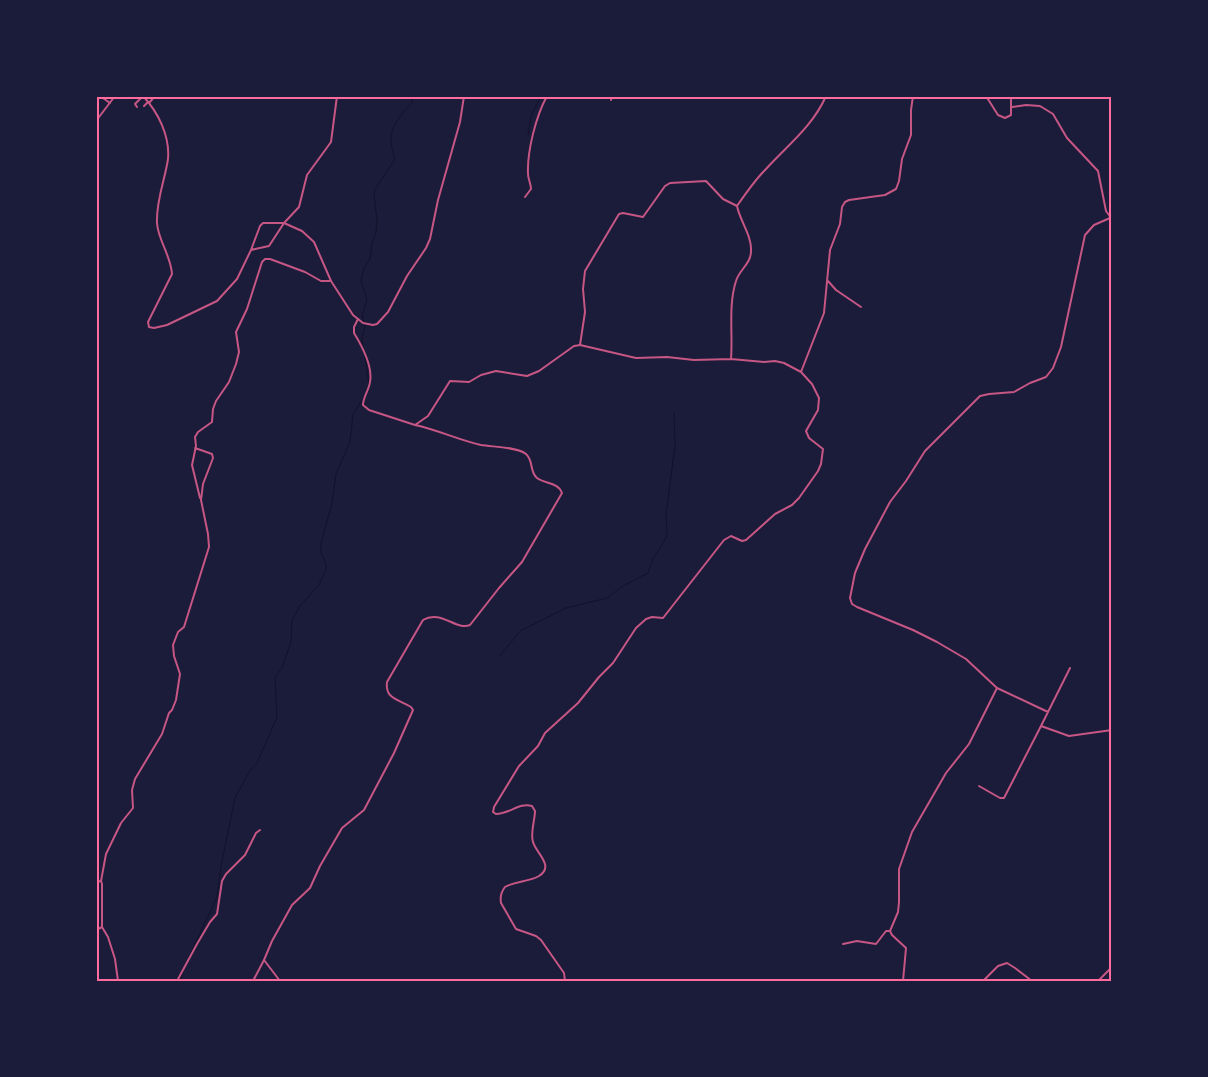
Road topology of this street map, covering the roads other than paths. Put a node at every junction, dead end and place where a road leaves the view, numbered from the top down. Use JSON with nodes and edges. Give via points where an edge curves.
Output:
{"nodes":[{"id":1,"x":100,"y":96,"type":"edge"},
{"id":2,"x":115,"y":96,"type":"edge"},
{"id":3,"x":143,"y":96,"type":"edge"},
{"id":4,"x":155,"y":96,"type":"edge"},
{"id":5,"x":337,"y":96,"type":"edge"},
{"id":6,"x":464,"y":96,"type":"edge"},
{"id":7,"x":547,"y":96,"type":"edge"},
{"id":8,"x":580,"y":96,"type":"edge"},
{"id":9,"x":592,"y":96,"type":"edge"},
{"id":10,"x":612,"y":96,"type":"edge"},
{"id":11,"x":826,"y":96,"type":"edge"},
{"id":12,"x":913,"y":96,"type":"edge"},
{"id":13,"x":986,"y":96,"type":"edge"},
{"id":14,"x":1011,"y":96,"type":"edge"},
{"id":15,"x":610,"y":100,"type":"dead end"},
{"id":16,"x":149,"y":102,"type":"junction"},
{"id":17,"x":110,"y":103,"type":"junction"},
{"id":18,"x":144,"y":106,"type":"dead end"},
{"id":19,"x":138,"y":107,"type":"dead end"},
{"id":20,"x":1012,"y":107,"type":"junction"},
{"id":21,"x":156,"y":114,"type":"junction"},
{"id":22,"x":153,"y":116,"type":"dead end"},
{"id":23,"x":96,"y":122,"type":"edge"},
{"id":24,"x":526,"y":197,"type":"dead end"},
{"id":25,"x":737,"y":206,"type":"junction"},
{"id":26,"x":1111,"y":218,"type":"edge"},
{"id":27,"x":284,"y":223,"type":"junction"},
{"id":28,"x":251,"y":250,"type":"junction"},
{"id":29,"x":331,"y":281,"type":"junction"},
{"id":30,"x":828,"y":281,"type":"junction"},
{"id":31,"x":861,"y":307,"type":"dead end"},
{"id":32,"x":358,"y":319,"type":"junction"},
{"id":33,"x":580,"y":345,"type":"junction"},
{"id":34,"x":731,"y":359,"type":"junction"},
{"id":35,"x":801,"y":372,"type":"junction"},
{"id":36,"x":415,"y":425,"type":"junction"},
{"id":37,"x":195,"y":448,"type":"junction"},
{"id":38,"x":201,"y":500,"type":"junction"},
{"id":39,"x":1070,"y":668,"type":"dead end"},
{"id":40,"x":997,"y":688,"type":"junction"},
{"id":41,"x":1048,"y":712,"type":"junction"},
{"id":42,"x":1041,"y":726,"type":"junction"},
{"id":43,"x":1112,"y":730,"type":"edge"},
{"id":44,"x":979,"y":786,"type":"dead end"},
{"id":45,"x":260,"y":830,"type":"dead end"},
{"id":46,"x":101,"y":881,"type":"junction"},
{"id":47,"x":96,"y":882,"type":"edge"},
{"id":48,"x":102,"y":927,"type":"junction"},
{"id":49,"x":96,"y":930,"type":"edge"},
{"id":50,"x":890,"y":931,"type":"junction"},
{"id":51,"x":843,"y":944,"type":"dead end"},
{"id":52,"x":264,"y":960,"type":"junction"},
{"id":53,"x":1112,"y":967,"type":"edge"},
{"id":54,"x":118,"y":981,"type":"edge"},
{"id":55,"x":177,"y":981,"type":"edge"},
{"id":56,"x":253,"y":981,"type":"edge"},
{"id":57,"x":280,"y":981,"type":"edge"},
{"id":58,"x":566,"y":981,"type":"edge"},
{"id":59,"x":902,"y":981,"type":"edge"},
{"id":60,"x":983,"y":981,"type":"edge"},
{"id":61,"x":1032,"y":981,"type":"edge"},
{"id":62,"x":1098,"y":981,"type":"edge"}],
"edges":[{"from":1,"to":17,"type":"street"},
{"from":2,"to":17,"type":"street"},
{"from":3,"to":16,"type":"street"},
{"from":3,"to":19,"type":"street","via":[[135,104]]},
{"from":4,"to":16,"type":"street"},
{"from":5,"to":27,"type":"street","via":[[331,142],[308,175],[299,207]]},
{"from":6,"to":32,"type":"street","via":[[426,248],[382,319],[375,325]]},
{"from":7,"to":24,"type":"street","via":[[540,108],[531,148],[528,176],[532,189]]},
{"from":8,"to":9,"type":"street"},
{"from":10,"to":15,"type":"street"},
{"from":11,"to":25,"type":"street","via":[[809,123],[765,169]]},
{"from":12,"to":30,"type":"street","via":[[911,135],[902,159],[897,188],[885,195],[845,202],[830,250]]},
{"from":13,"to":20,"type":"street","via":[[1003,118],[1011,116]]},
{"from":14,"to":20,"type":"street"},
{"from":16,"to":18,"type":"street"},
{"from":16,"to":21,"type":"street"},
{"from":17,"to":23,"type":"street"},
{"from":20,"to":26,"type":"street","via":[[1040,106],[1053,114],[1067,138],[1098,171],[1105,206]]},
{"from":21,"to":22,"type":"street"},
{"from":21,"to":28,"type":"street","via":[[166,140],[168,157],[157,226],[172,274],[150,318],[149,327],[167,324],[217,301],[237,279]]},
{"from":25,"to":33,"type":"street","via":[[723,199],[708,182],[701,180],[665,186],[643,217],[619,214],[585,271],[585,312]]},
{"from":25,"to":34,"type":"street","via":[[752,252],[735,285],[731,310]]},
{"from":26,"to":40,"type":"street","via":[[1090,228],[1084,237],[1061,347],[1049,374],[1014,392],[983,395],[943,432],[925,451],[890,502],[855,573],[850,598],[852,604],[918,633],[966,659]]},
{"from":27,"to":28,"type":"street","via":[[269,246]]},
{"from":27,"to":28,"type":"street","via":[[263,222]]},
{"from":27,"to":29,"type":"street","via":[[311,239]]},
{"from":29,"to":32,"type":"street"},
{"from":29,"to":37,"type":"street","via":[[324,282],[270,259],[263,260],[236,332],[239,352],[235,369],[216,401],[212,422],[195,437]]},
{"from":30,"to":31,"type":"street"},
{"from":30,"to":35,"type":"street","via":[[824,313]]},
{"from":32,"to":36,"type":"street","via":[[354,333],[370,367],[371,377],[363,405],[369,410]]},
{"from":33,"to":34,"type":"street","via":[[636,358]]},
{"from":33,"to":36,"type":"street","via":[[527,376],[496,371],[481,374],[469,382],[450,381],[428,416]]},
{"from":34,"to":35,"type":"street","via":[[779,361]]},
{"from":35,"to":58,"type":"street","via":[[812,384],[819,402],[806,433],[823,448],[821,464],[808,486],[792,505],[775,514],[746,540],[727,537],[663,618],[646,619],[636,628],[613,663],[519,766],[494,807],[496,814],[521,805],[532,806],[535,811],[533,842],[544,860],[543,871],[538,876],[505,888],[501,903],[516,928],[541,940]]},
{"from":36,"to":52,"type":"street","via":[[480,445],[522,451],[531,461],[532,473],[560,488],[562,493],[522,562],[470,625],[464,627],[436,617],[423,620],[387,682],[388,694],[413,710],[394,753],[364,810],[342,828],[310,888],[292,905]]},
{"from":37,"to":38,"type":"street","via":[[192,468]]},
{"from":37,"to":38,"type":"street","via":[[212,454],[214,458],[203,484]]},
{"from":38,"to":46,"type":"street","via":[[209,547],[185,624],[174,645],[180,674],[177,696],[162,734],[135,780],[132,790],[134,805],[106,854]]},
{"from":39,"to":41,"type":"street"},
{"from":40,"to":41,"type":"street"},
{"from":40,"to":50,"type":"street","via":[[970,744],[946,773],[912,832],[899,869],[898,912]]},
{"from":41,"to":42,"type":"street"},
{"from":42,"to":43,"type":"street","via":[[1069,736]]},
{"from":42,"to":44,"type":"street","via":[[1004,798]]},
{"from":45,"to":55,"type":"street","via":[[245,855],[222,881],[217,914]]},
{"from":46,"to":47,"type":"street"},
{"from":46,"to":48,"type":"street"},
{"from":48,"to":49,"type":"street"},
{"from":48,"to":54,"type":"street","via":[[114,956]]},
{"from":50,"to":51,"type":"street","via":[[886,931],[876,944],[857,941]]},
{"from":50,"to":59,"type":"street","via":[[906,948]]},
{"from":52,"to":56,"type":"street"},
{"from":52,"to":57,"type":"street"},
{"from":53,"to":62,"type":"street"},
{"from":60,"to":61,"type":"street","via":[[998,966],[1007,963]]}]}
